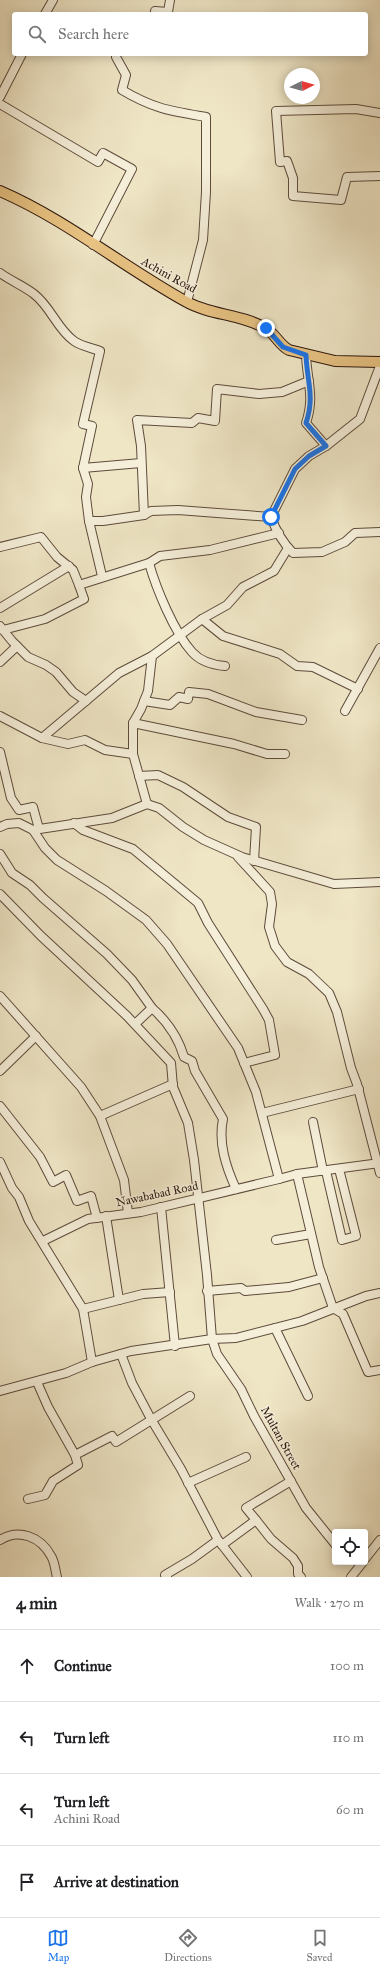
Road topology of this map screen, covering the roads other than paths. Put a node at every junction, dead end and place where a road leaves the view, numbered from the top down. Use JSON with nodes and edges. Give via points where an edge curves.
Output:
{"nodes":[{"id":1,"x":53,"y":0,"type":"edge"},
{"id":2,"x":170,"y":0,"type":"edge"},
{"id":3,"x":46,"y":12,"type":"edge"},
{"id":4,"x":155,"y":12,"type":"edge"},
{"id":5,"x":168,"y":12,"type":"edge"},
{"id":6,"x":168,"y":12,"type":"edge"},
{"id":7,"x":21,"y":56,"type":"edge"},
{"id":8,"x":116,"y":56,"type":"edge"},
{"id":9,"x":0,"y":97,"type":"edge"},
{"id":10,"x":0,"y":104,"type":"edge"},
{"id":11,"x":380,"y":113,"type":"edge"},
{"id":12,"x":380,"y":176,"type":"edge"},
{"id":13,"x":0,"y":191,"type":"edge"},
{"id":14,"x":93,"y":244,"type":"junction"},
{"id":15,"x":0,"y":273,"type":"edge"},
{"id":16,"x":187,"y":302,"type":"junction"},
{"id":17,"x":306,"y":355,"type":"junction"},
{"id":18,"x":380,"y":362,"type":"edge"},
{"id":19,"x":380,"y":366,"type":"edge"},
{"id":20,"x":309,"y":382,"type":"junction"},
{"id":21,"x":326,"y":446,"type":"junction"},
{"id":22,"x":142,"y":463,"type":"junction"},
{"id":23,"x":83,"y":468,"type":"junction"},
{"id":24,"x":144,"y":515,"type":"junction"},
{"id":25,"x":271,"y":517,"type":"junction"},
{"id":26,"x":89,"y":521,"type":"junction"},
{"id":27,"x":380,"y":532,"type":"edge"},
{"id":28,"x":279,"y":533,"type":"junction"},
{"id":29,"x":0,"y":547,"type":"edge"},
{"id":30,"x":288,"y":548,"type":"junction"},
{"id":31,"x":149,"y":563,"type":"junction"},
{"id":32,"x":68,"y":566,"type":"junction"},
{"id":33,"x":102,"y":576,"type":"junction"},
{"id":34,"x":79,"y":585,"type":"junction"},
{"id":35,"x":0,"y":608,"type":"edge"},
{"id":36,"x":202,"y":619,"type":"junction"},
{"id":37,"x":2,"y":628,"type":"edge"},
{"id":38,"x":180,"y":634,"type":"junction"},
{"id":39,"x":17,"y":646,"type":"junction"},
{"id":40,"x":380,"y":648,"type":"edge"},
{"id":41,"x":152,"y":656,"type":"junction"},
{"id":42,"x":0,"y":662,"type":"edge"},
{"id":43,"x":225,"y":666,"type":"dead end"},
{"id":44,"x":358,"y":689,"type":"junction"},
{"id":45,"x":86,"y":701,"type":"junction"},
{"id":46,"x":144,"y":701,"type":"junction"},
{"id":47,"x":345,"y":711,"type":"dead end"},
{"id":48,"x":0,"y":716,"type":"edge"},
{"id":49,"x":302,"y":720,"type":"dead end"},
{"id":50,"x":133,"y":723,"type":"junction"},
{"id":51,"x":42,"y":738,"type":"junction"},
{"id":52,"x":0,"y":752,"type":"edge"},
{"id":53,"x":133,"y":754,"type":"junction"},
{"id":54,"x":285,"y":754,"type":"dead end"},
{"id":55,"x":139,"y":776,"type":"junction"},
{"id":56,"x":147,"y":804,"type":"junction"},
{"id":57,"x":74,"y":823,"type":"junction"},
{"id":58,"x":0,"y":827,"type":"edge"},
{"id":59,"x":36,"y":829,"type":"junction"},
{"id":60,"x":0,"y":854,"type":"edge"},
{"id":61,"x":237,"y":854,"type":"junction"},
{"id":62,"x":254,"y":861,"type":"junction"},
{"id":63,"x":380,"y":882,"type":"edge"},
{"id":64,"x":0,"y":894,"type":"edge"},
{"id":65,"x":0,"y":996,"type":"edge"},
{"id":66,"x":152,"y":1008,"type":"junction"},
{"id":67,"x":135,"y":1024,"type":"junction"},
{"id":68,"x":36,"y":1036,"type":"junction"},
{"id":69,"x":244,"y":1063,"type":"junction"},
{"id":70,"x":0,"y":1072,"type":"edge"},
{"id":71,"x":173,"y":1084,"type":"junction"},
{"id":72,"x":359,"y":1089,"type":"junction"},
{"id":73,"x":0,"y":1106,"type":"edge"},
{"id":74,"x":262,"y":1113,"type":"junction"},
{"id":75,"x":100,"y":1116,"type":"junction"},
{"id":76,"x":313,"y":1122,"type":"dead end"},
{"id":77,"x":0,"y":1162,"type":"edge"},
{"id":78,"x":379,"y":1163,"type":"edge"},
{"id":79,"x":339,"y":1169,"type":"junction"},
{"id":80,"x":324,"y":1171,"type":"junction"},
{"id":81,"x":380,"y":1172,"type":"edge"},
{"id":82,"x":297,"y":1174,"type":"junction"},
{"id":83,"x":279,"y":1179,"type":"junction"},
{"id":84,"x":236,"y":1189,"type":"junction"},
{"id":85,"x":197,"y":1198,"type":"junction"},
{"id":86,"x":161,"y":1207,"type":"junction"},
{"id":87,"x":128,"y":1213,"type":"junction"},
{"id":88,"x":106,"y":1216,"type":"junction"},
{"id":89,"x":96,"y":1218,"type":"junction"},
{"id":90,"x":311,"y":1234,"type":"junction"},
{"id":91,"x":276,"y":1240,"type":"dead end"},
{"id":92,"x":42,"y":1241,"type":"junction"},
{"id":93,"x":323,"y":1278,"type":"junction"},
{"id":94,"x":207,"y":1291,"type":"junction"},
{"id":95,"x":170,"y":1292,"type":"junction"},
{"id":96,"x":380,"y":1293,"type":"edge"},
{"id":97,"x":119,"y":1300,"type":"junction"},
{"id":98,"x":333,"y":1308,"type":"junction"},
{"id":99,"x":83,"y":1309,"type":"junction"},
{"id":100,"x":275,"y":1328,"type":"junction"},
{"id":101,"x":212,"y":1339,"type":"junction"},
{"id":102,"x":175,"y":1346,"type":"junction"},
{"id":103,"x":121,"y":1354,"type":"junction"},
{"id":104,"x":92,"y":1362,"type":"junction"},
{"id":105,"x":380,"y":1370,"type":"edge"},
{"id":106,"x":37,"y":1382,"type":"junction"},
{"id":107,"x":0,"y":1391,"type":"edge"},
{"id":108,"x":190,"y":1396,"type":"dead end"},
{"id":109,"x":308,"y":1396,"type":"dead end"},
{"id":110,"x":151,"y":1419,"type":"junction"},
{"id":111,"x":75,"y":1455,"type":"junction"},
{"id":112,"x":246,"y":1457,"type":"dead end"},
{"id":113,"x":291,"y":1481,"type":"junction"},
{"id":114,"x":188,"y":1483,"type":"junction"},
{"id":115,"x":28,"y":1499,"type":"dead end"},
{"id":116,"x":256,"y":1520,"type":"junction"},
{"id":117,"x":0,"y":1540,"type":"edge"},
{"id":118,"x":332,"y":1540,"type":"edge"},
{"id":119,"x":380,"y":1540,"type":"edge"},
{"id":120,"x":220,"y":1542,"type":"junction"},
{"id":121,"x":368,"y":1555,"type":"edge"},
{"id":122,"x":357,"y":1565,"type":"edge"},
{"id":123,"x":57,"y":1577,"type":"edge"},
{"id":124,"x":167,"y":1577,"type":"edge"},
{"id":125,"x":247,"y":1577,"type":"edge"},
{"id":126,"x":301,"y":1577,"type":"edge"},
{"id":127,"x":351,"y":1577,"type":"edge"}],
"edges":[{"from":1,"to":3,"type":"street"},
{"from":2,"to":6,"type":"street"},
{"from":4,"to":5,"type":"street"},
{"from":7,"to":9,"type":"street"},
{"from":8,"to":16,"type":"street","via":[[126,75],[122,90],[164,110],[206,117],[203,240]]},
{"from":10,"to":14,"type":"street","via":[[98,162],[103,153],[132,169]]},
{"from":11,"to":12,"type":"street","via":[[356,109],[276,111],[280,162],[287,161],[293,178],[293,196],[341,200],[347,177]]},
{"from":13,"to":14,"type":"main road","name":"Achini Road","via":[[37,209]]},
{"from":14,"to":16,"type":"main road","name":"Achini Road"},
{"from":15,"to":23,"type":"street","via":[[34,294],[48,307],[61,328],[75,342],[100,352],[83,424],[92,426]]},
{"from":16,"to":17,"type":"main road","name":"Achini Road","via":[[266,328],[283,347]]},
{"from":17,"to":18,"type":"main road","name":"Achini Road","via":[[335,361]]},
{"from":17,"to":20,"type":"street"},
{"from":19,"to":21,"type":"street","via":[[360,420]]},
{"from":20,"to":21,"type":"street","via":[[310,411],[306,423]]},
{"from":20,"to":22,"type":"street","via":[[282,392],[259,394],[217,389],[215,421],[198,418],[192,423],[136,420]]},
{"from":21,"to":25,"type":"street","via":[[309,456],[295,469]]},
{"from":22,"to":23,"type":"street"},
{"from":22,"to":24,"type":"street"},
{"from":23,"to":26,"type":"street","via":[[88,484],[86,497]]},
{"from":24,"to":25,"type":"street","via":[[152,511],[178,510]]},
{"from":24,"to":26,"type":"street"},
{"from":25,"to":28,"type":"street"},
{"from":26,"to":33,"type":"street"},
{"from":27,"to":30,"type":"street","via":[[355,533],[345,542],[322,552],[293,553]]},
{"from":28,"to":30,"type":"street"},
{"from":28,"to":31,"type":"street","via":[[210,550],[160,556]]},
{"from":29,"to":32,"type":"street","via":[[41,537]]},
{"from":30,"to":36,"type":"street","via":[[274,571],[243,588],[227,605]]},
{"from":31,"to":33,"type":"street"},
{"from":31,"to":38,"type":"street","via":[[163,601]]},
{"from":32,"to":34,"type":"street","via":[[73,570]]},
{"from":32,"to":35,"type":"street"},
{"from":33,"to":34,"type":"street"},
{"from":34,"to":37,"type":"street","via":[[84,599],[45,619]]},
{"from":36,"to":38,"type":"street"},
{"from":36,"to":44,"type":"street","via":[[223,636],[280,654],[297,666],[314,667]]},
{"from":37,"to":39,"type":"street"},
{"from":38,"to":41,"type":"street"},
{"from":38,"to":43,"type":"street","via":[[192,653],[212,665]]},
{"from":39,"to":42,"type":"street"},
{"from":39,"to":45,"type":"street","via":[[28,657],[46,664],[73,692]]},
{"from":40,"to":44,"type":"street"},
{"from":41,"to":45,"type":"street","via":[[119,673]]},
{"from":41,"to":46,"type":"street","via":[[148,691]]},
{"from":44,"to":47,"type":"street"},
{"from":45,"to":51,"type":"street"},
{"from":46,"to":49,"type":"street","via":[[170,705],[179,697],[188,699],[189,692],[208,694],[256,712]]},
{"from":46,"to":50,"type":"street"},
{"from":48,"to":51,"type":"street"},
{"from":50,"to":53,"type":"street"},
{"from":50,"to":54,"type":"street","via":[[234,744],[267,754]]},
{"from":51,"to":53,"type":"street","via":[[68,744],[85,740],[105,750]]},
{"from":52,"to":59,"type":"street","via":[[11,798],[19,810],[33,808]]},
{"from":53,"to":55,"type":"street"},
{"from":55,"to":56,"type":"street"},
{"from":55,"to":62,"type":"street","via":[[158,775],[183,787],[228,817],[256,827]]},
{"from":56,"to":57,"type":"street","via":[[112,818]]},
{"from":56,"to":61,"type":"street","via":[[159,808],[204,840]]},
{"from":57,"to":59,"type":"street"},
{"from":57,"to":69,"type":"street","via":[[84,830],[133,849],[198,903],[269,1020],[275,1055]]},
{"from":58,"to":59,"type":"street","via":[[19,823]]},
{"from":59,"to":69,"type":"street","via":[[45,848],[58,860],[146,920],[208,1004],[238,1048]]},
{"from":60,"to":66,"type":"street","via":[[12,873],[30,884],[107,954],[132,980]]},
{"from":61,"to":62,"type":"street"},
{"from":61,"to":72,"type":"street","via":[[270,892],[272,904],[269,927],[275,946],[287,962],[309,974],[329,993]]},
{"from":62,"to":63,"type":"street","via":[[334,884]]},
{"from":64,"to":67,"type":"street","name":"Multan Street"},
{"from":65,"to":68,"type":"street"},
{"from":66,"to":67,"type":"street"},
{"from":66,"to":84,"type":"street","via":[[163,1017],[180,1042],[184,1057],[192,1061],[195,1071],[223,1119],[221,1130],[226,1167]]},
{"from":67,"to":71,"type":"street","name":"Multan Street","via":[[171,1063]]},
{"from":68,"to":70,"type":"street"},
{"from":68,"to":75,"type":"street","via":[[80,1087]]},
{"from":69,"to":74,"type":"street"},
{"from":71,"to":75,"type":"street"},
{"from":71,"to":85,"type":"street","name":"Multan Street","via":[[188,1123]]},
{"from":72,"to":74,"type":"street"},
{"from":72,"to":78,"type":"street"},
{"from":73,"to":89,"type":"street","via":[[40,1157],[53,1182],[66,1175],[77,1201],[91,1196]]},
{"from":74,"to":83,"type":"street"},
{"from":75,"to":87,"type":"street","via":[[124,1180]]},
{"from":76,"to":80,"type":"street"},
{"from":77,"to":92,"type":"street","via":[[29,1221]]},
{"from":78,"to":79,"type":"street"},
{"from":78,"to":81,"type":"street"},
{"from":79,"to":80,"type":"street"},
{"from":79,"to":80,"type":"street","via":[[356,1236],[342,1240]]},
{"from":80,"to":82,"type":"street"},
{"from":82,"to":83,"type":"street","name":"Nawababad Road"},
{"from":82,"to":90,"type":"street"},
{"from":83,"to":84,"type":"street","name":"Nawababad Road"},
{"from":84,"to":85,"type":"street","name":"Nawababad Road"},
{"from":85,"to":86,"type":"street","name":"Nawababad Road"},
{"from":85,"to":94,"type":"street","name":"Multan Street"},
{"from":86,"to":87,"type":"street","name":"Nawababad Road"},
{"from":86,"to":95,"type":"street"},
{"from":87,"to":88,"type":"street","name":"Nawababad Road"},
{"from":88,"to":89,"type":"street","name":"Nawababad Road"},
{"from":88,"to":97,"type":"street"},
{"from":89,"to":92,"type":"street","name":"Nawababad Road","via":[[88,1219]]},
{"from":90,"to":91,"type":"street"},
{"from":90,"to":93,"type":"street"},
{"from":92,"to":99,"type":"street"},
{"from":93,"to":94,"type":"street","via":[[289,1287]]},
{"from":93,"to":98,"type":"street"},
{"from":94,"to":101,"type":"street","name":"Multan Street"},
{"from":95,"to":97,"type":"street","via":[[143,1294]]},
{"from":95,"to":102,"type":"street"},
{"from":96,"to":98,"type":"street"},
{"from":97,"to":99,"type":"street"},
{"from":98,"to":100,"type":"street","via":[[302,1321]]},
{"from":98,"to":105,"type":"street","via":[[343,1314],[368,1372]]},
{"from":99,"to":104,"type":"street"},
{"from":100,"to":101,"type":"street","via":[[236,1338]]},
{"from":100,"to":109,"type":"street"},
{"from":101,"to":102,"type":"street"},
{"from":101,"to":113,"type":"street","name":"Multan Street","via":[[217,1354],[241,1389]]},
{"from":102,"to":103,"type":"street"},
{"from":103,"to":104,"type":"street"},
{"from":103,"to":110,"type":"street","via":[[132,1383]]},
{"from":104,"to":106,"type":"street","via":[[66,1374]]},
{"from":106,"to":107,"type":"street"},
{"from":106,"to":111,"type":"street"},
{"from":108,"to":110,"type":"street"},
{"from":110,"to":111,"type":"street","via":[[116,1442],[112,1436]]},
{"from":110,"to":114,"type":"street"},
{"from":111,"to":115,"type":"street","via":[[78,1465],[53,1481],[45,1495]]},
{"from":112,"to":114,"type":"street"},
{"from":113,"to":116,"type":"street","via":[[246,1508]]},
{"from":113,"to":118,"type":"street","name":"Multan Street","via":[[306,1508]]},
{"from":114,"to":120,"type":"street"},
{"from":116,"to":120,"type":"street"},
{"from":116,"to":126,"type":"street","via":[[271,1539],[293,1558]]},
{"from":117,"to":123,"type":"street","via":[[24,1534],[40,1541],[52,1556]]},
{"from":119,"to":121,"type":"street"},
{"from":120,"to":124,"type":"street","via":[[165,1575]]},
{"from":120,"to":125,"type":"street"},
{"from":122,"to":127,"type":"street"}]}
